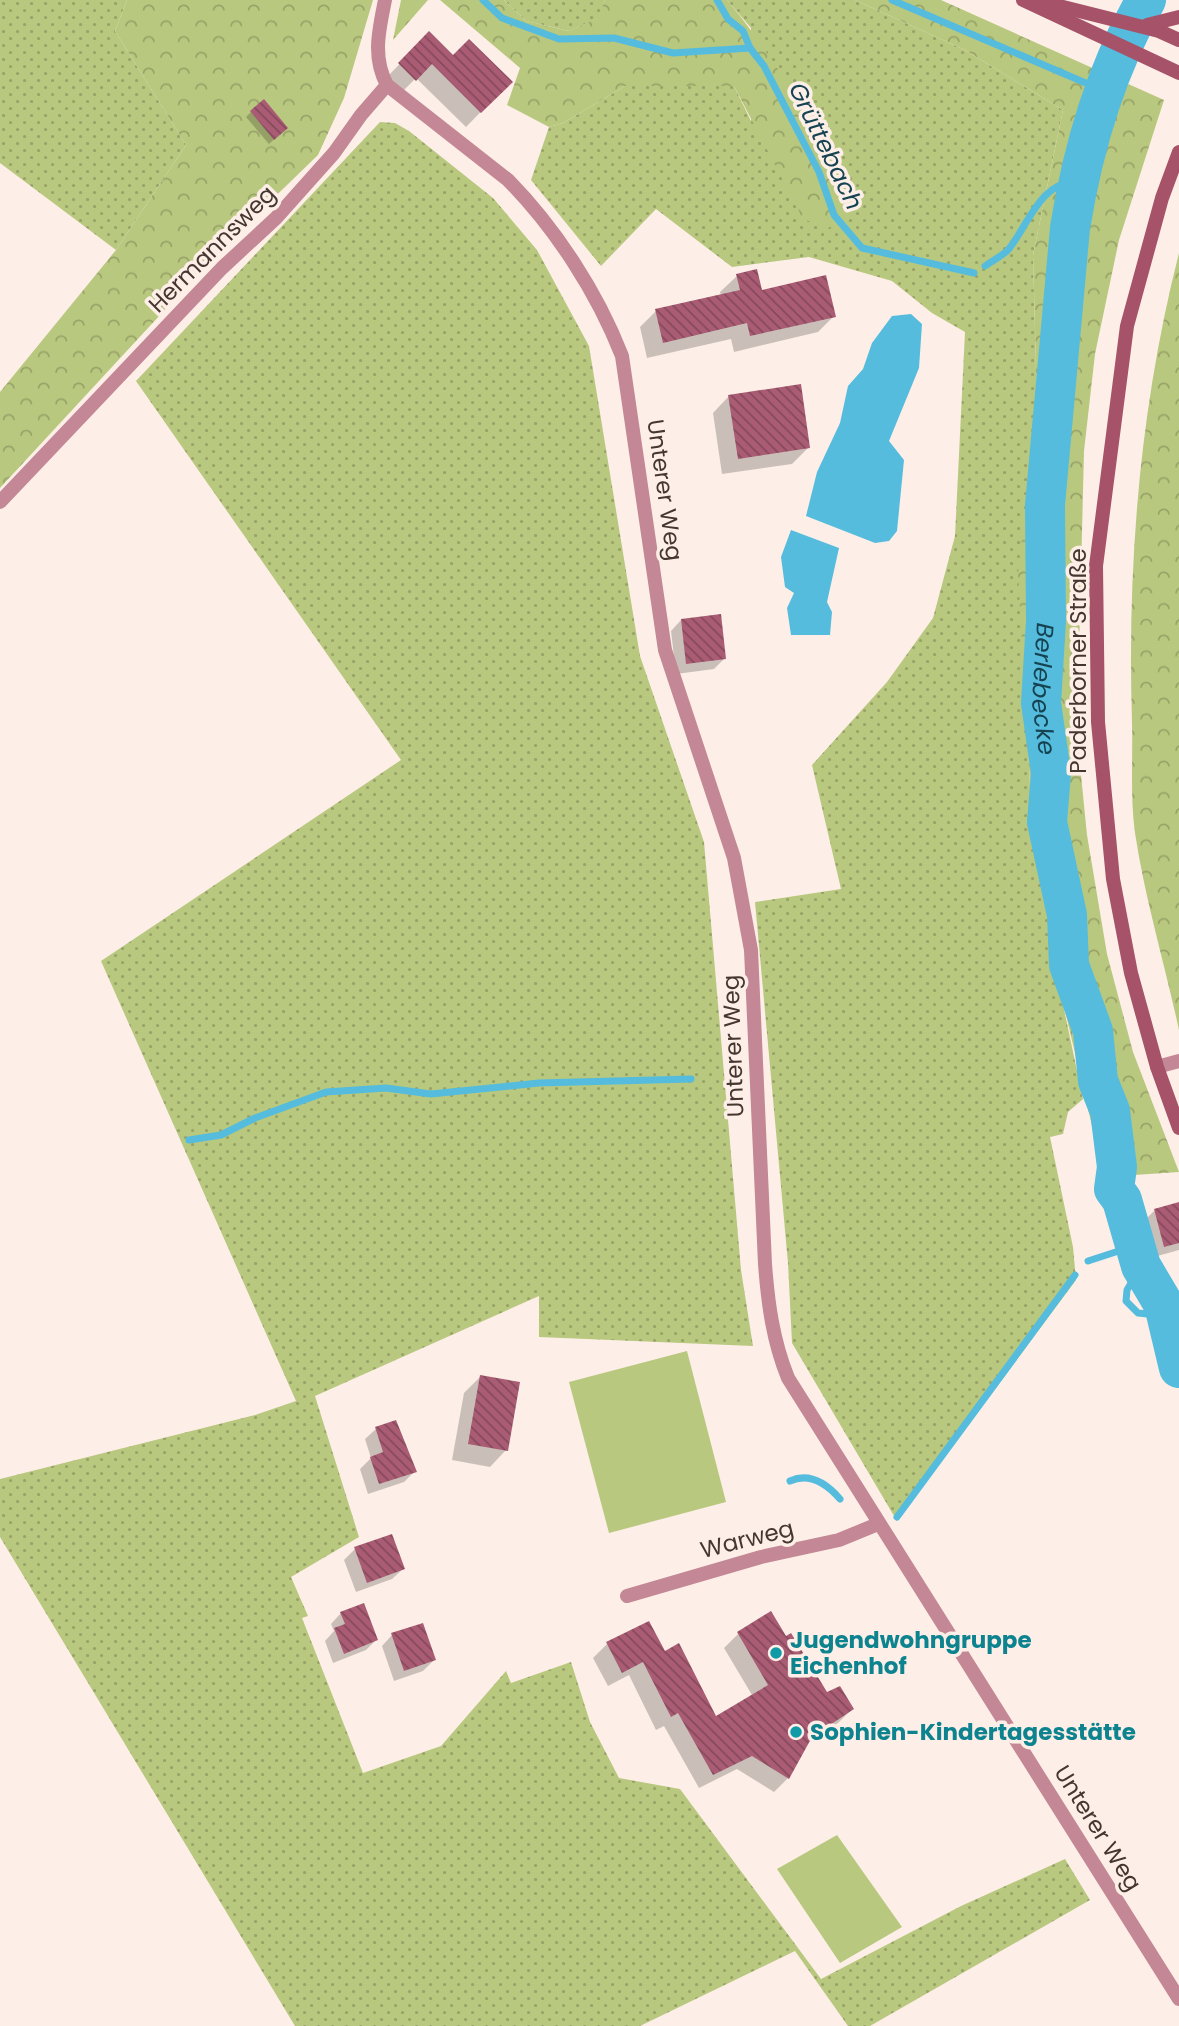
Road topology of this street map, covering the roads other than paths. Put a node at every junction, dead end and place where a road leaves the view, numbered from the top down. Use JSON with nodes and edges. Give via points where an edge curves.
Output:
{"nodes":[{"id":1,"x":386,"y":0,"type":"edge"},
{"id":2,"x":1023,"y":0,"type":"edge"},
{"id":3,"x":1033,"y":0,"type":"edge"},
{"id":4,"x":1179,"y":17,"type":"edge"},
{"id":5,"x":1161,"y":27,"type":"junction"},
{"id":6,"x":1179,"y":40,"type":"edge"},
{"id":7,"x":1179,"y":73,"type":"edge"},
{"id":8,"x":387,"y":86,"type":"junction"},
{"id":9,"x":1179,"y":152,"type":"edge"},
{"id":10,"x":0,"y":502,"type":"edge"},
{"id":11,"x":1179,"y":1061,"type":"edge"},
{"id":12,"x":1157,"y":1067,"type":"junction"},
{"id":13,"x":1179,"y":1128,"type":"edge"},
{"id":14,"x":878,"y":1524,"type":"junction"},
{"id":15,"x":627,"y":1596,"type":"dead end"},
{"id":16,"x":1179,"y":1999,"type":"edge"}],
"edges":[{"from":1,"to":8,"type":"street","via":[[376,51]]},
{"from":2,"to":7,"type":"main road"},
{"from":3,"to":5,"type":"main road","via":[[1137,26]]},
{"from":4,"to":5,"type":"main road"},
{"from":5,"to":6,"type":"main road"},
{"from":8,"to":10,"type":"street","name":"Hermannsweg","via":[[276,218],[222,268]]},
{"from":8,"to":14,"type":"street","name":"Unterer Weg","via":[[523,195],[557,238],[611,328],[622,356],[665,650],[734,858],[751,950],[765,1264],[774,1338],[788,1378]]},
{"from":9,"to":12,"type":"main road","name":"Paderborner Straße","via":[[1128,326],[1096,566],[1104,806],[1131,973]]},
{"from":11,"to":12,"type":"street"},
{"from":12,"to":13,"type":"main road","name":"Paderborner Straße"},
{"from":14,"to":15,"type":"street","name":"Warweg","via":[[839,1540]]},
{"from":14,"to":16,"type":"street","name":"Unterer Weg"}]}
